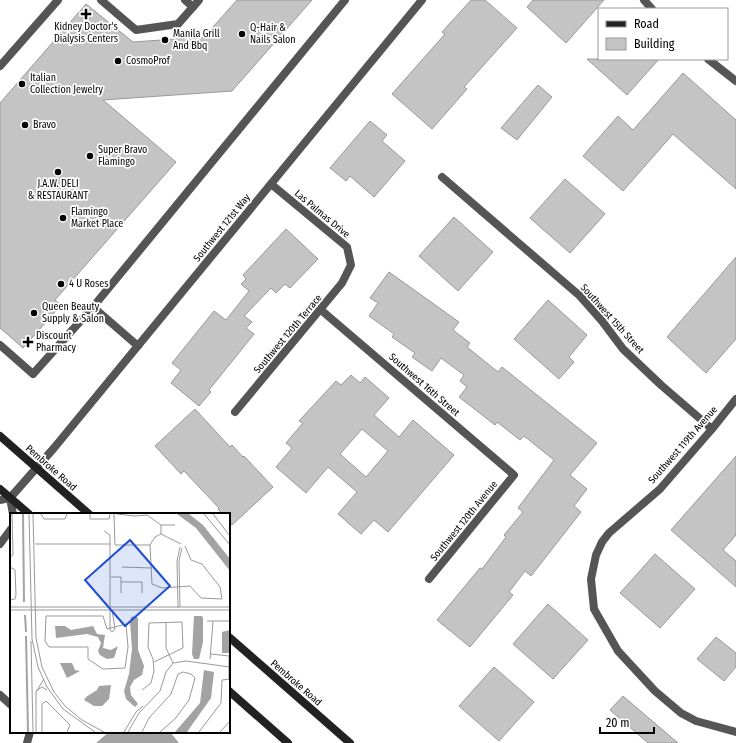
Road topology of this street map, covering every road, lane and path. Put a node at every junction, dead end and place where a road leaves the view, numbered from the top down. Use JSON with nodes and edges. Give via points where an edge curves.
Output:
{"nodes":[{"id":1,"x":58,"y":0,"type":"edge"},
{"id":2,"x":101,"y":0,"type":"edge"},
{"id":3,"x":185,"y":0,"type":"edge"},
{"id":4,"x":199,"y":0,"type":"edge"},
{"id":5,"x":345,"y":0,"type":"edge"},
{"id":6,"x":422,"y":0,"type":"edge"},
{"id":7,"x":644,"y":0,"type":"edge"},
{"id":8,"x":193,"y":7,"type":"junction"},
{"id":9,"x":651,"y":8,"type":"edge"},
{"id":10,"x":709,"y":60,"type":"edge"},
{"id":11,"x":0,"y":66,"type":"edge"},
{"id":12,"x":736,"y":81,"type":"edge"},
{"id":13,"x":442,"y":178,"type":"dead end"},
{"id":14,"x":271,"y":184,"type":"junction"},
{"id":15,"x":351,"y":265,"type":"joint"},
{"id":16,"x":93,"y":307,"type":"junction"},
{"id":17,"x":321,"y":310,"type":"junction"},
{"id":18,"x":0,"y":345,"type":"edge"},
{"id":19,"x":138,"y":346,"type":"junction"},
{"id":20,"x":736,"y":398,"type":"edge"},
{"id":21,"x":235,"y":412,"type":"dead end"},
{"id":22,"x":712,"y":429,"type":"junction"},
{"id":23,"x":0,"y":436,"type":"edge"},
{"id":24,"x":36,"y":468,"type":"junction"},
{"id":25,"x":514,"y":475,"type":"joint"},
{"id":26,"x":0,"y":489,"type":"edge"},
{"id":27,"x":10,"y":498,"type":"junction"},
{"id":28,"x":0,"y":500,"type":"edge"},
{"id":29,"x":13,"y":513,"type":"edge"},
{"id":30,"x":28,"y":513,"type":"edge"},
{"id":31,"x":88,"y":513,"type":"edge"},
{"id":32,"x":10,"y":530,"type":"edge"},
{"id":33,"x":0,"y":544,"type":"edge"},
{"id":34,"x":430,"y":579,"type":"dead end"},
{"id":35,"x":230,"y":638,"type":"edge"},
{"id":36,"x":230,"y":692,"type":"edge"},
{"id":37,"x":0,"y":695,"type":"edge"},
{"id":38,"x":10,"y":703,"type":"edge"},
{"id":39,"x":736,"y":732,"type":"edge"},
{"id":40,"x":30,"y":733,"type":"edge"},
{"id":41,"x":27,"y":743,"type":"edge"},
{"id":42,"x":288,"y":743,"type":"edge"},
{"id":43,"x":350,"y":743,"type":"edge"}],
"edges":[{"from":1,"to":11,"type":"street"},
{"from":2,"to":8,"type":"street","via":[[136,30],[178,24]]},
{"from":3,"to":8,"type":"street"},
{"from":4,"to":8,"type":"street"},
{"from":5,"to":16,"type":"street"},
{"from":6,"to":14,"type":"street","name":"Southwest 121st Way"},
{"from":7,"to":9,"type":"street"},
{"from":10,"to":12,"type":"street"},
{"from":13,"to":22,"type":"street","name":"Southwest 15th Street","via":[[580,296],[623,349]]},
{"from":14,"to":15,"type":"street","name":"Las Palmas Drive","via":[[347,247]]},
{"from":14,"to":19,"type":"street","name":"Southwest 121st Way"},
{"from":15,"to":17,"type":"street","name":"Southwest 120th Terrace","via":[[342,283]]},
{"from":16,"to":18,"type":"street","via":[[33,374]]},
{"from":16,"to":19,"type":"street"},
{"from":17,"to":21,"type":"street","name":"Southwest 120th Terrace"},
{"from":17,"to":25,"type":"street","name":"Southwest 16th Street"},
{"from":19,"to":24,"type":"street","name":"Southwest 121st Way"},
{"from":20,"to":22,"type":"street","name":"Southwest 119th Avenue"},
{"from":22,"to":39,"type":"street","name":"Southwest 119th Avenue","via":[[660,489],[609,533],[596,555],[591,579],[594,609],[618,651],[654,692],[696,721]]},
{"from":23,"to":24,"type":"main road","name":"Pembroke Road"},
{"from":24,"to":27,"type":"street","name":"Southwest 121st Way"},
{"from":24,"to":31,"type":"main road","name":"Pembroke Road"},
{"from":25,"to":34,"type":"street","name":"Southwest 120th Avenue"},
{"from":26,"to":27,"type":"main road"},
{"from":27,"to":28,"type":"street"},
{"from":27,"to":29,"type":"street"},
{"from":27,"to":30,"type":"main road"},
{"from":32,"to":33,"type":"street"},
{"from":35,"to":43,"type":"main road","name":"Pembroke Road"},
{"from":36,"to":42,"type":"main road"},
{"from":37,"to":38,"type":"street"},
{"from":40,"to":41,"type":"street"}]}
